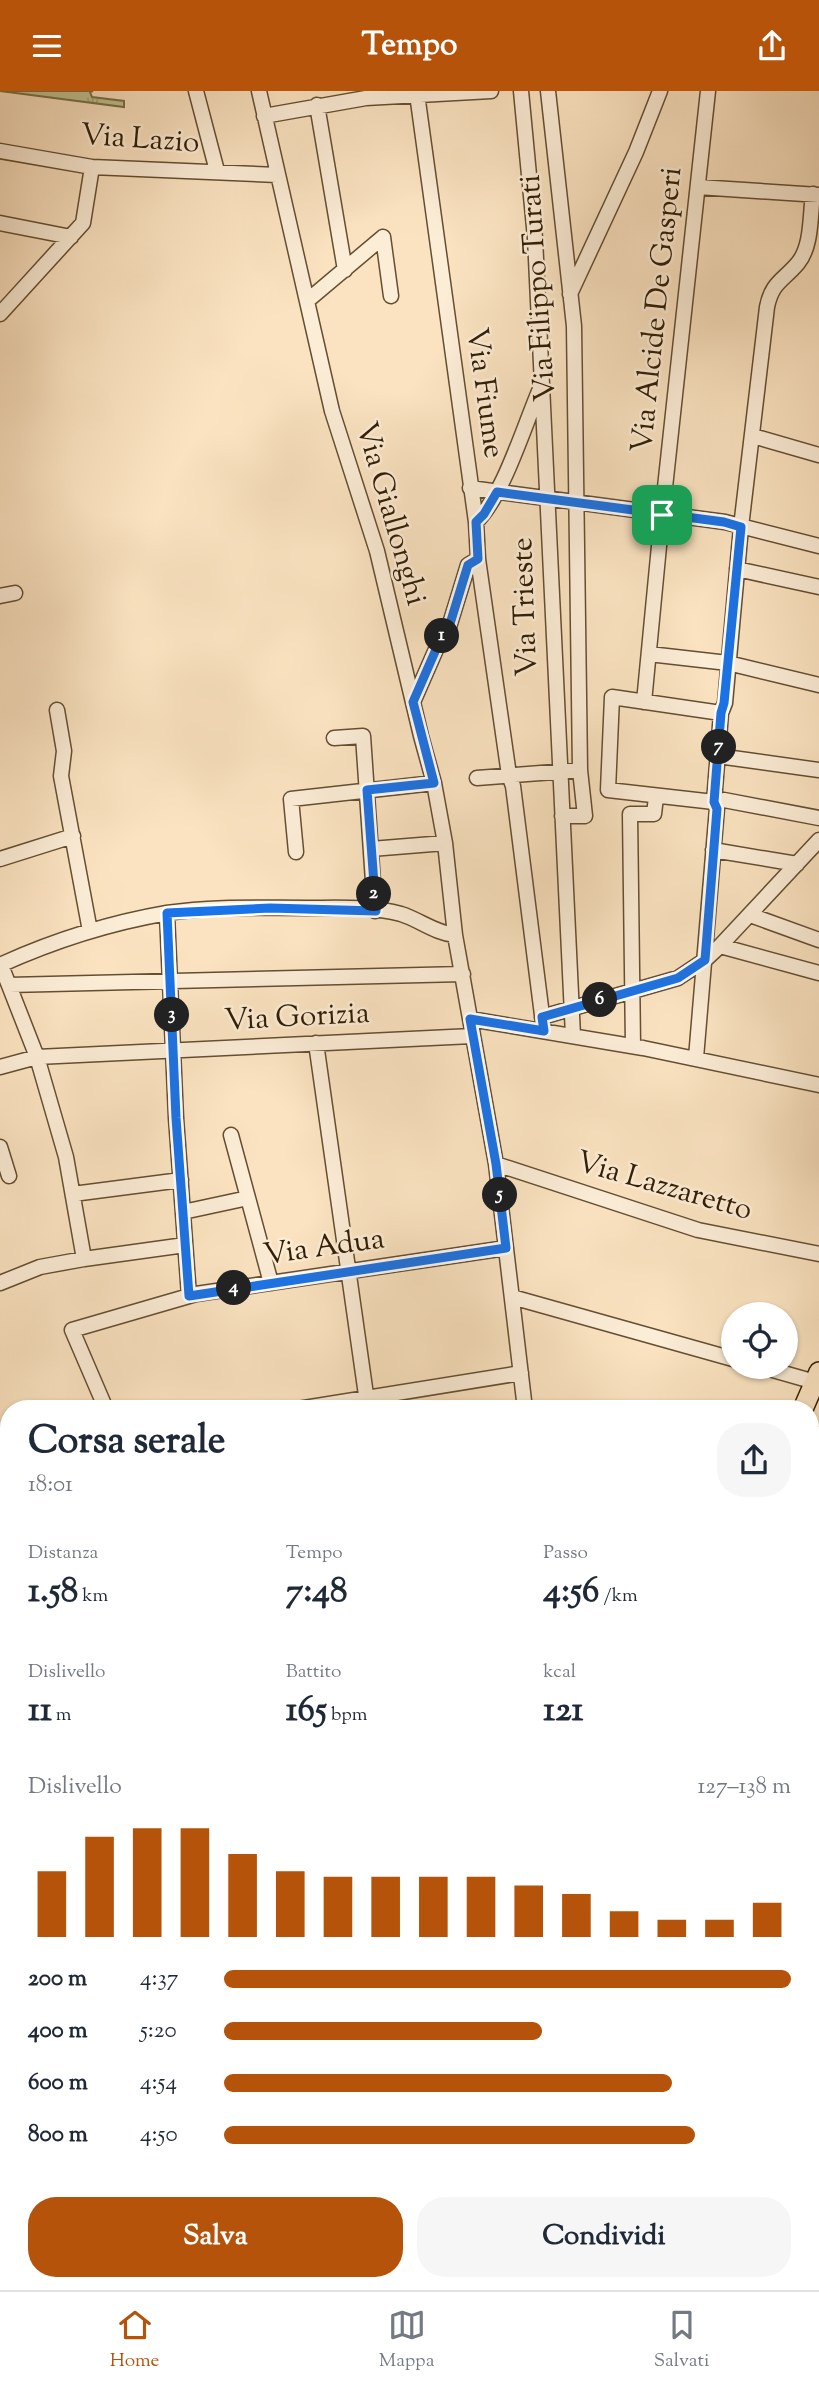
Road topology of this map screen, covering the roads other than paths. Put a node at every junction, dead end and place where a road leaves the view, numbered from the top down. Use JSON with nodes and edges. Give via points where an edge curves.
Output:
{"nodes":[{"id":1,"x":196,"y":91,"type":"edge"},
{"id":2,"x":259,"y":91,"type":"edge"},
{"id":3,"x":491,"y":91,"type":"edge"},
{"id":4,"x":521,"y":91,"type":"edge"},
{"id":5,"x":548,"y":91,"type":"edge"},
{"id":6,"x":660,"y":91,"type":"edge"},
{"id":7,"x":708,"y":91,"type":"edge"},
{"id":8,"x":439,"y":93,"type":"edge"},
{"id":9,"x":417,"y":94,"type":"junction"},
{"id":10,"x":317,"y":105,"type":"junction"},
{"id":11,"x":264,"y":116,"type":"junction"},
{"id":12,"x":0,"y":151,"type":"edge"},
{"id":13,"x":92,"y":167,"type":"junction"},
{"id":14,"x":217,"y":171,"type":"junction"},
{"id":15,"x":277,"y":175,"type":"junction"},
{"id":16,"x":698,"y":187,"type":"junction"},
{"id":17,"x":816,"y":194,"type":"edge"},
{"id":18,"x":0,"y":223,"type":"edge"},
{"id":19,"x":71,"y":237,"type":"junction"},
{"id":20,"x":345,"y":270,"type":"junction"},
{"id":21,"x":391,"y":296,"type":"dead end"},
{"id":22,"x":570,"y":296,"type":"junction"},
{"id":23,"x":307,"y":301,"type":"junction"},
{"id":24,"x":0,"y":314,"type":"edge"},
{"id":25,"x":542,"y":382,"type":"junction"},
{"id":26,"x":753,"y":436,"type":"junction"},
{"id":27,"x":819,"y":455,"type":"edge"},
{"id":28,"x":470,"y":488,"type":"junction"},
{"id":29,"x":497,"y":492,"type":"junction"},
{"id":30,"x":547,"y":498,"type":"junction"},
{"id":31,"x":575,"y":502,"type":"junction"},
{"id":32,"x":662,"y":515,"type":"junction"},
{"id":33,"x":476,"y":522,"type":"junction"},
{"id":34,"x":741,"y":527,"type":"junction"},
{"id":35,"x":819,"y":546,"type":"edge"},
{"id":36,"x":478,"y":559,"type":"junction"},
{"id":37,"x":737,"y":569,"type":"junction"},
{"id":38,"x":819,"y":587,"type":"edge"},
{"id":39,"x":649,"y":654,"type":"junction"},
{"id":40,"x":728,"y":663,"type":"junction"},
{"id":41,"x":819,"y":685,"type":"edge"},
{"id":42,"x":413,"y":702,"type":"junction"},
{"id":43,"x":644,"y":702,"type":"junction"},
{"id":44,"x":57,"y":710,"type":"dead end"},
{"id":45,"x":721,"y":713,"type":"junction"},
{"id":46,"x":334,"y":738,"type":"dead end"},
{"id":47,"x":718,"y":756,"type":"junction"},
{"id":48,"x":580,"y":770,"type":"junction"},
{"id":49,"x":819,"y":770,"type":"edge"},
{"id":50,"x":559,"y":771,"type":"junction"},
{"id":51,"x":509,"y":775,"type":"junction"},
{"id":52,"x":477,"y":778,"type":"dead end"},
{"id":53,"x":434,"y":783,"type":"junction"},
{"id":54,"x":367,"y":790,"type":"junction"},
{"id":55,"x":656,"y":797,"type":"junction"},
{"id":56,"x":714,"y":802,"type":"junction"},
{"id":57,"x":562,"y":816,"type":"junction"},
{"id":58,"x":819,"y":818,"type":"edge"},
{"id":59,"x":73,"y":837,"type":"junction"},
{"id":60,"x":819,"y":840,"type":"edge"},
{"id":61,"x":445,"y":843,"type":"junction"},
{"id":62,"x":371,"y":849,"type":"junction"},
{"id":63,"x":713,"y":851,"type":"junction"},
{"id":64,"x":296,"y":852,"type":"dead end"},
{"id":65,"x":0,"y":859,"type":"edge"},
{"id":66,"x":797,"y":864,"type":"junction"},
{"id":67,"x":376,"y":911,"type":"junction"},
{"id":68,"x":167,"y":913,"type":"junction"},
{"id":69,"x":750,"y":915,"type":"junction"},
{"id":70,"x":90,"y":931,"type":"junction"},
{"id":71,"x":455,"y":936,"type":"junction"},
{"id":72,"x":819,"y":940,"type":"edge"},
{"id":73,"x":720,"y":946,"type":"junction"},
{"id":74,"x":705,"y":960,"type":"junction"},
{"id":75,"x":0,"y":965,"type":"edge"},
{"id":76,"x":819,"y":973,"type":"edge"},
{"id":77,"x":463,"y":974,"type":"junction"},
{"id":78,"x":170,"y":980,"type":"junction"},
{"id":79,"x":9,"y":985,"type":"junction"},
{"id":80,"x":632,"y":991,"type":"junction"},
{"id":81,"x":572,"y":1009,"type":"junction"},
{"id":82,"x":470,"y":1019,"type":"junction"},
{"id":83,"x":543,"y":1024,"type":"junction"},
{"id":84,"x":472,"y":1036,"type":"junction"},
{"id":85,"x":573,"y":1036,"type":"junction"},
{"id":86,"x":316,"y":1043,"type":"junction"},
{"id":87,"x":634,"y":1046,"type":"junction"},
{"id":88,"x":173,"y":1050,"type":"junction"},
{"id":89,"x":37,"y":1057,"type":"junction"},
{"id":90,"x":696,"y":1058,"type":"junction"},
{"id":91,"x":0,"y":1067,"type":"edge"},
{"id":92,"x":819,"y":1085,"type":"edge"},
{"id":93,"x":231,"y":1135,"type":"dead end"},
{"id":94,"x":0,"y":1147,"type":"edge"},
{"id":95,"x":496,"y":1164,"type":"junction"},
{"id":96,"x":9,"y":1177,"type":"dead end"},
{"id":97,"x":181,"y":1180,"type":"junction"},
{"id":98,"x":74,"y":1194,"type":"junction"},
{"id":99,"x":248,"y":1198,"type":"junction"},
{"id":100,"x":183,"y":1212,"type":"junction"},
{"id":101,"x":185,"y":1245,"type":"junction"},
{"id":102,"x":506,"y":1248,"type":"junction"},
{"id":103,"x":819,"y":1254,"type":"edge"},
{"id":104,"x":84,"y":1259,"type":"junction"},
{"id":105,"x":348,"y":1271,"type":"junction"},
{"id":106,"x":0,"y":1283,"type":"edge"},
{"id":107,"x":271,"y":1283,"type":"junction"},
{"id":108,"x":189,"y":1296,"type":"junction"},
{"id":109,"x":512,"y":1297,"type":"junction"},
{"id":110,"x":721,"y":1356,"type":"edge"},
{"id":111,"x":521,"y":1373,"type":"junction"},
{"id":112,"x":798,"y":1374,"type":"edge"},
{"id":113,"x":817,"y":1377,"type":"edge"},
{"id":114,"x":102,"y":1400,"type":"edge"},
{"id":115,"x":368,"y":1400,"type":"edge"},
{"id":116,"x":383,"y":1400,"type":"edge"},
{"id":117,"x":524,"y":1400,"type":"edge"},
{"id":118,"x":807,"y":1400,"type":"edge"}],
"edges":[{"from":1,"to":14,"type":"street"},
{"from":2,"to":11,"type":"street","name":"Via Giallonghi"},
{"from":3,"to":8,"type":"street"},
{"from":4,"to":25,"type":"street","name":"Via Trieste"},
{"from":5,"to":22,"type":"street","name":"Via Filippo Turati"},
{"from":6,"to":22,"type":"street"},
{"from":7,"to":16,"type":"street","name":"Via Alcide De Gasperi"},
{"from":8,"to":9,"type":"street"},
{"from":9,"to":10,"type":"street"},
{"from":9,"to":28,"type":"street","name":"Via Fiume"},
{"from":10,"to":11,"type":"street"},
{"from":10,"to":20,"type":"street"},
{"from":11,"to":15,"type":"street","name":"Via Giallonghi"},
{"from":12,"to":13,"type":"street","name":"Via Lazio"},
{"from":13,"to":14,"type":"street","name":"Via Lazio"},
{"from":13,"to":19,"type":"street","via":[[83,223]]},
{"from":14,"to":15,"type":"street","name":"Via Lazio"},
{"from":15,"to":23,"type":"street","name":"Via Giallonghi"},
{"from":16,"to":17,"type":"street"},
{"from":16,"to":32,"type":"street","name":"Via Alcide De Gasperi"},
{"from":17,"to":26,"type":"street","via":[[806,249],[769,295]]},
{"from":18,"to":19,"type":"street"},
{"from":19,"to":24,"type":"street"},
{"from":20,"to":21,"type":"street","via":[[383,237]]},
{"from":20,"to":23,"type":"street"},
{"from":22,"to":31,"type":"street","name":"Via Filippo Turati"},
{"from":23,"to":42,"type":"street","name":"Via Giallonghi","via":[[332,411],[377,551]]},
{"from":25,"to":29,"type":"street"},
{"from":25,"to":30,"type":"street","name":"Via Trieste"},
{"from":26,"to":27,"type":"street"},
{"from":26,"to":34,"type":"street"},
{"from":28,"to":29,"type":"street"},
{"from":28,"to":33,"type":"street","name":"Via Fiume"},
{"from":29,"to":30,"type":"street"},
{"from":29,"to":33,"type":"street"},
{"from":30,"to":31,"type":"street"},
{"from":30,"to":50,"type":"street","name":"Via Trieste"},
{"from":31,"to":32,"type":"street"},
{"from":31,"to":48,"type":"street","name":"Via Filippo Turati"},
{"from":32,"to":34,"type":"street"},
{"from":32,"to":39,"type":"street","name":"Via Alcide De Gasperi"},
{"from":33,"to":36,"type":"street","name":"Via Fiume"},
{"from":34,"to":35,"type":"street"},
{"from":34,"to":37,"type":"street"},
{"from":36,"to":42,"type":"street","via":[[468,565],[449,627]]},
{"from":36,"to":51,"type":"street","name":"Via Fiume"},
{"from":37,"to":38,"type":"street"},
{"from":37,"to":40,"type":"street"},
{"from":39,"to":40,"type":"street"},
{"from":39,"to":43,"type":"street","name":"Via Alcide De Gasperi"},
{"from":40,"to":41,"type":"street"},
{"from":40,"to":45,"type":"street"},
{"from":42,"to":53,"type":"street","name":"Via Giallonghi"},
{"from":43,"to":45,"type":"street"},
{"from":43,"to":55,"type":"street","via":[[612,697],[608,790]]},
{"from":44,"to":59,"type":"street","via":[[64,751],[61,776]]},
{"from":45,"to":47,"type":"street"},
{"from":46,"to":54,"type":"street","via":[[363,736]]},
{"from":47,"to":49,"type":"street"},
{"from":47,"to":56,"type":"street"},
{"from":48,"to":50,"type":"street"},
{"from":48,"to":57,"type":"street","name":"Via Filippo Turati","via":[[585,816]]},
{"from":50,"to":51,"type":"street"},
{"from":50,"to":57,"type":"street","name":"Via Trieste"},
{"from":51,"to":52,"type":"street"},
{"from":51,"to":83,"type":"street","name":"Via Fiume"},
{"from":53,"to":54,"type":"street"},
{"from":53,"to":61,"type":"street","name":"Via Giallonghi"},
{"from":54,"to":62,"type":"street"},
{"from":54,"to":64,"type":"street","via":[[291,799]]},
{"from":55,"to":56,"type":"street"},
{"from":55,"to":80,"type":"street","via":[[654,814],[630,814]]},
{"from":56,"to":58,"type":"street"},
{"from":56,"to":63,"type":"street"},
{"from":57,"to":81,"type":"street","name":"Via Trieste"},
{"from":59,"to":65,"type":"street"},
{"from":59,"to":70,"type":"street"},
{"from":60,"to":66,"type":"street"},
{"from":61,"to":62,"type":"street"},
{"from":61,"to":71,"type":"street","name":"Via Giallonghi"},
{"from":62,"to":67,"type":"street"},
{"from":63,"to":66,"type":"street"},
{"from":63,"to":74,"type":"street"},
{"from":66,"to":69,"type":"street"},
{"from":67,"to":68,"type":"street","via":[[270,908]]},
{"from":67,"to":71,"type":"street","via":[[401,914]]},
{"from":68,"to":70,"type":"street"},
{"from":68,"to":78,"type":"street"},
{"from":69,"to":72,"type":"street"},
{"from":69,"to":73,"type":"street"},
{"from":70,"to":75,"type":"street"},
{"from":71,"to":77,"type":"street","name":"Via Giallonghi"},
{"from":73,"to":74,"type":"street"},
{"from":73,"to":76,"type":"street"},
{"from":74,"to":80,"type":"street","via":[[678,978]]},
{"from":74,"to":90,"type":"street"},
{"from":75,"to":79,"type":"street"},
{"from":77,"to":78,"type":"street"},
{"from":77,"to":82,"type":"street","name":"Via Giallonghi"},
{"from":78,"to":79,"type":"street"},
{"from":78,"to":88,"type":"street"},
{"from":79,"to":89,"type":"street"},
{"from":80,"to":81,"type":"street"},
{"from":80,"to":87,"type":"street"},
{"from":81,"to":83,"type":"street"},
{"from":81,"to":85,"type":"street","name":"Via Trieste"},
{"from":82,"to":83,"type":"street"},
{"from":82,"to":84,"type":"street","name":"Via Giallonghi"},
{"from":83,"to":85,"type":"street"},
{"from":84,"to":86,"type":"street","name":"Via Gorizia"},
{"from":84,"to":95,"type":"street","name":"Via Giallonghi"},
{"from":85,"to":87,"type":"street"},
{"from":86,"to":88,"type":"street","name":"Via Gorizia"},
{"from":86,"to":105,"type":"street"},
{"from":87,"to":90,"type":"street"},
{"from":88,"to":89,"type":"street","name":"Via Gorizia"},
{"from":88,"to":97,"type":"street"},
{"from":89,"to":91,"type":"street","name":"Via Gorizia"},
{"from":89,"to":98,"type":"street"},
{"from":90,"to":92,"type":"street"},
{"from":93,"to":99,"type":"street"},
{"from":94,"to":96,"type":"street"},
{"from":95,"to":102,"type":"street","name":"Via Giallonghi"},
{"from":95,"to":103,"type":"street","name":"Via Lazzaretto","via":[[698,1230]]},
{"from":97,"to":98,"type":"street"},
{"from":97,"to":100,"type":"street"},
{"from":98,"to":104,"type":"street"},
{"from":99,"to":100,"type":"street"},
{"from":99,"to":107,"type":"street"},
{"from":100,"to":101,"type":"street"},
{"from":101,"to":104,"type":"street"},
{"from":101,"to":108,"type":"street"},
{"from":102,"to":105,"type":"street","name":"Via Adua"},
{"from":102,"to":109,"type":"street","name":"Via Giallonghi"},
{"from":104,"to":106,"type":"street","via":[[40,1267]]},
{"from":105,"to":107,"type":"street","name":"Via Adua"},
{"from":105,"to":115,"type":"street"},
{"from":107,"to":108,"type":"street","name":"Via Adua"},
{"from":108,"to":114,"type":"street","name":"Via Adua","via":[[72,1330]]},
{"from":109,"to":110,"type":"street"},
{"from":109,"to":111,"type":"street","name":"Via Giallonghi"},
{"from":111,"to":116,"type":"street"},
{"from":111,"to":117,"type":"street","name":"Via Giallonghi"},
{"from":112,"to":113,"type":"street"},
{"from":113,"to":118,"type":"main road"}]}
